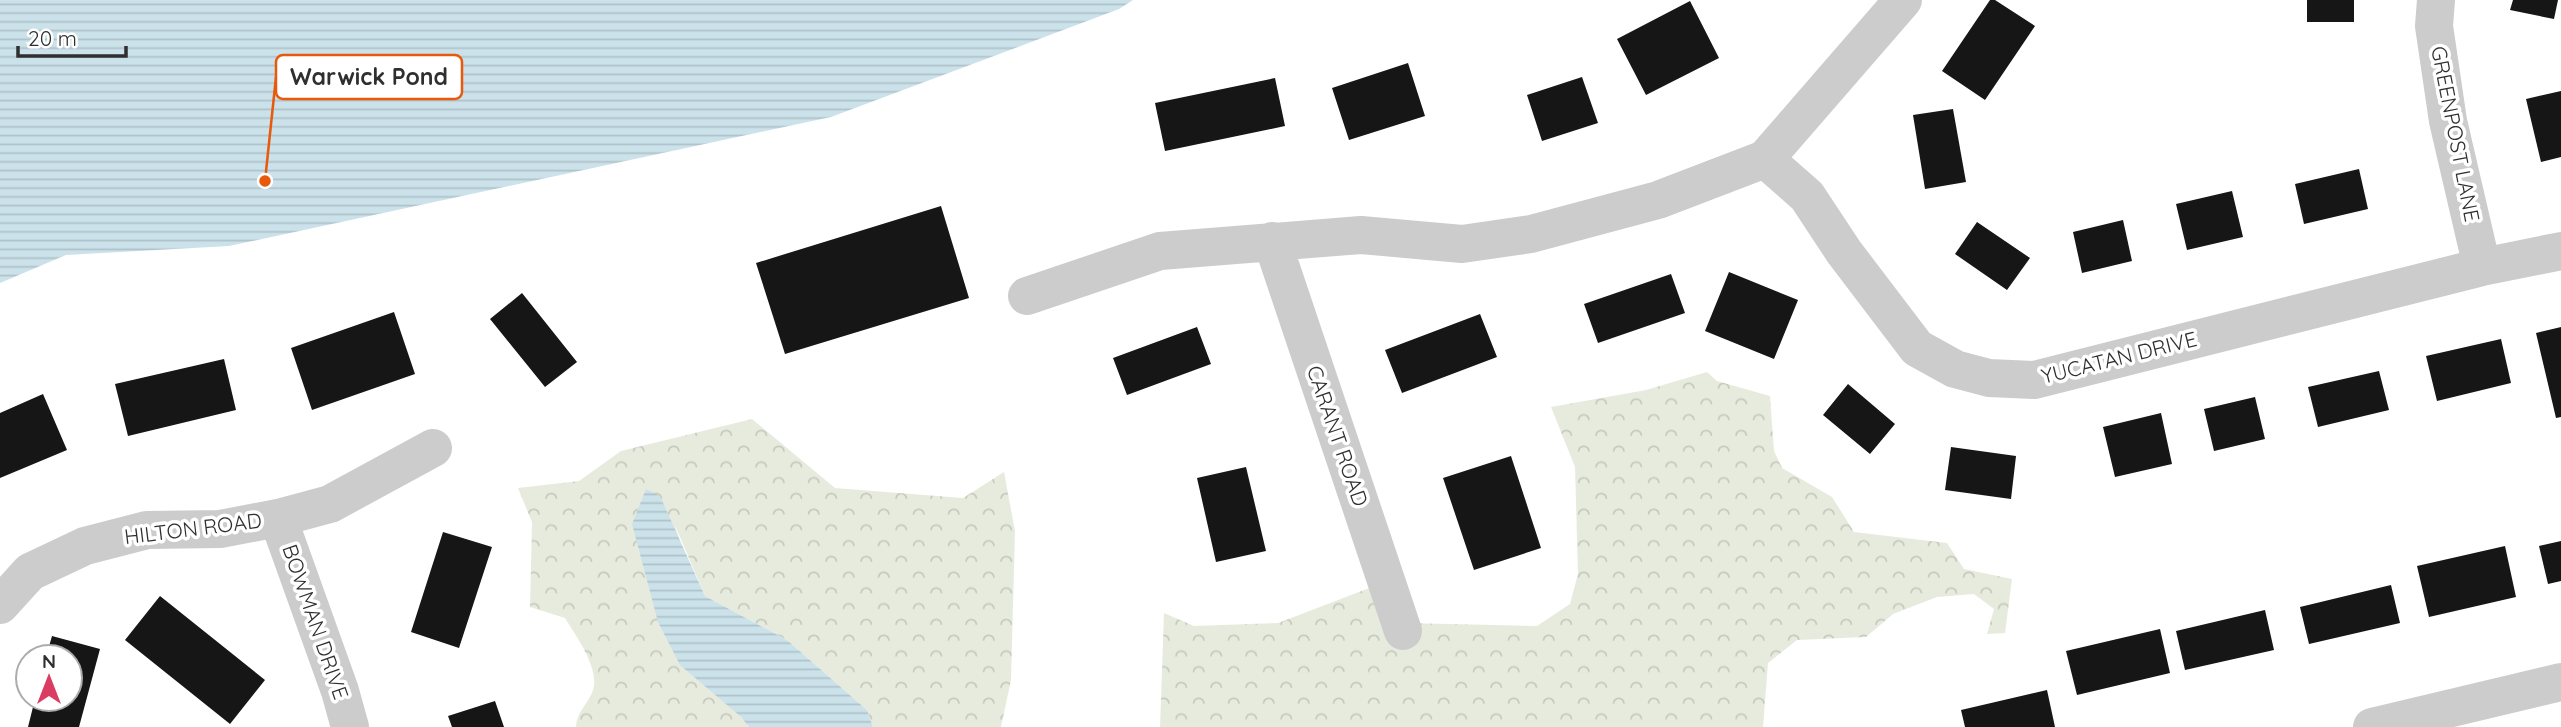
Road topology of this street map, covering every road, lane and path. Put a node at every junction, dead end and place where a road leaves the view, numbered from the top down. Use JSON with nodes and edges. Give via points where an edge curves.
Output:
{"nodes":[{"id":1,"x":1903,"y":0,"type":"edge"},
{"id":2,"x":2436,"y":0,"type":"edge"},
{"id":3,"x":1765,"y":159,"type":"junction"},
{"id":4,"x":1272,"y":242,"type":"junction"},
{"id":5,"x":2561,"y":251,"type":"edge"},
{"id":6,"x":2482,"y":267,"type":"junction"},
{"id":7,"x":1027,"y":296,"type":"dead end"},
{"id":8,"x":433,"y":448,"type":"dead end"},
{"id":9,"x":278,"y":518,"type":"junction"},
{"id":10,"x":0,"y":605,"type":"edge"},
{"id":11,"x":1403,"y":631,"type":"dead end"},
{"id":12,"x":2561,"y":682,"type":"edge"},
{"id":13,"x":350,"y":727,"type":"edge"},
{"id":14,"x":2372,"y":727,"type":"edge"}],
"edges":[{"from":1,"to":3,"type":"street"},
{"from":2,"to":6,"type":"street","name":"GREENPOST LANE","via":[[2434,26],[2448,121]]},
{"from":3,"to":4,"type":"street","via":[[1658,200],[1531,234],[1462,244],[1361,235]]},
{"from":3,"to":6,"type":"street","name":"YUCATAN DRIVE","via":[[1807,196],[1917,348],[1955,369],[1989,378],[2034,380]]},
{"from":4,"to":7,"type":"street","via":[[1160,250]]},
{"from":4,"to":11,"type":"street","name":"CARANT ROAD"},
{"from":5,"to":6,"type":"street","name":"YUCATAN DRIVE"},
{"from":8,"to":9,"type":"street","name":"HILTON ROAD","via":[[330,504]]},
{"from":9,"to":10,"type":"street","name":"HILTON ROAD","via":[[220,529],[147,530],[85,546],[30,572]]},
{"from":9,"to":13,"type":"street","name":"BOWMAN DRIVE"},
{"from":12,"to":14,"type":"street"}]}
